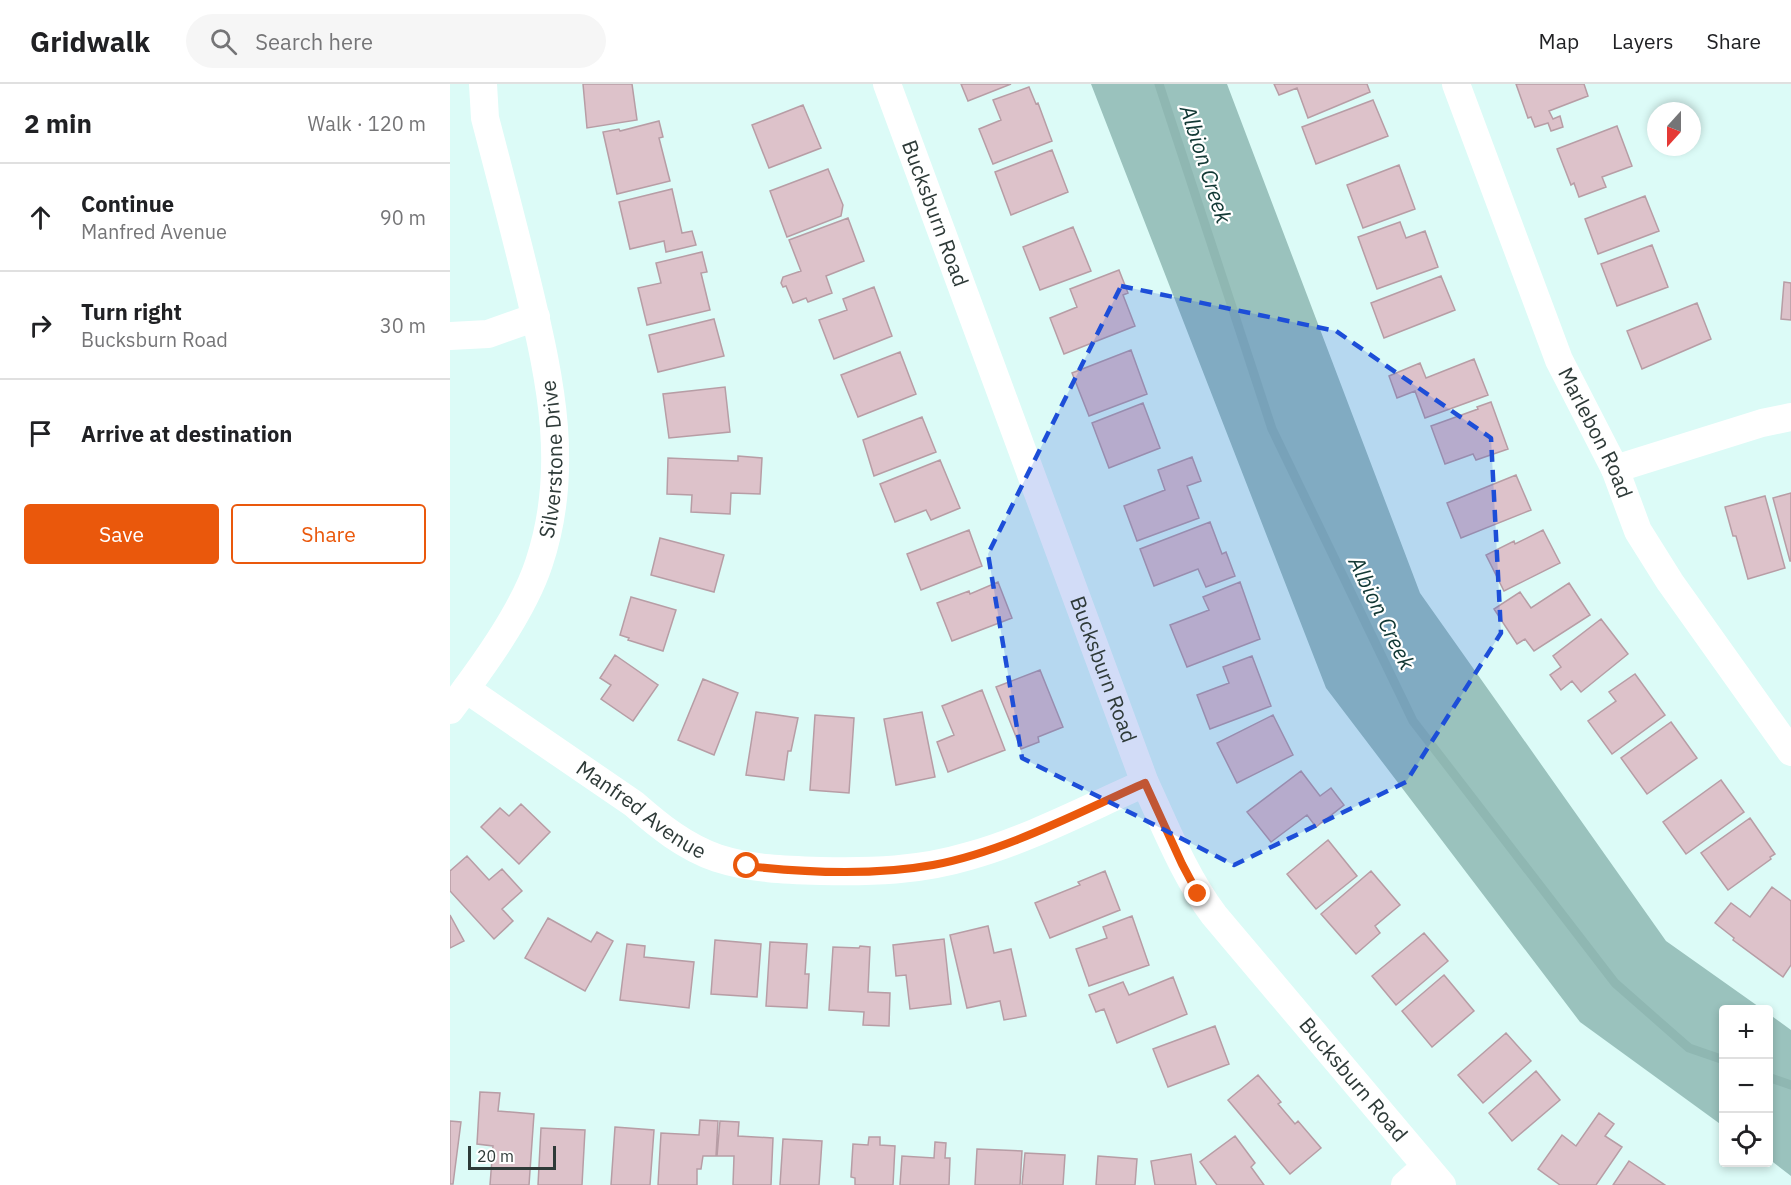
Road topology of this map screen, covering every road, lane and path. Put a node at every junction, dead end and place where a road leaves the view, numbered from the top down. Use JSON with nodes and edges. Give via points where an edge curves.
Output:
{"nodes":[{"id":1,"x":483,"y":84,"type":"edge"},
{"id":2,"x":887,"y":84,"type":"edge"},
{"id":3,"x":1456,"y":84,"type":"edge"},
{"id":4,"x":537,"y":318,"type":"junction"},
{"id":5,"x":450,"y":336,"type":"edge"},
{"id":6,"x":1791,"y":417,"type":"edge"},
{"id":7,"x":1616,"y":469,"type":"junction"},
{"id":8,"x":458,"y":699,"type":"edge"},
{"id":9,"x":1791,"y":752,"type":"edge"},
{"id":10,"x":1145,"y":783,"type":"junction"},
{"id":11,"x":1424,"y":1179,"type":"edge"}],
"edges":[{"from":1,"to":4,"type":"street","name":"Silverstone Drive","via":[[485,118]]},
{"from":2,"to":10,"type":"street","name":"Bucksburn Road"},
{"from":3,"to":7,"type":"street","name":"Marlebon Road","via":[[1559,360]]},
{"from":4,"to":5,"type":"street","via":[[488,334]]},
{"from":4,"to":8,"type":"street","name":"Silverstone Drive","via":[[556,427],[556,485],[548,529],[528,588],[507,627]]},
{"from":6,"to":7,"type":"street"},
{"from":7,"to":9,"type":"street","name":"Marlebon Road","via":[[1638,531]]},
{"from":8,"to":10,"type":"street","name":"Manfred Avenue","via":[[634,804],[686,844],[747,866],[878,872],[934,865],[1019,838]]},
{"from":10,"to":11,"type":"street","name":"Bucksburn Road","via":[[1198,894]]}]}
